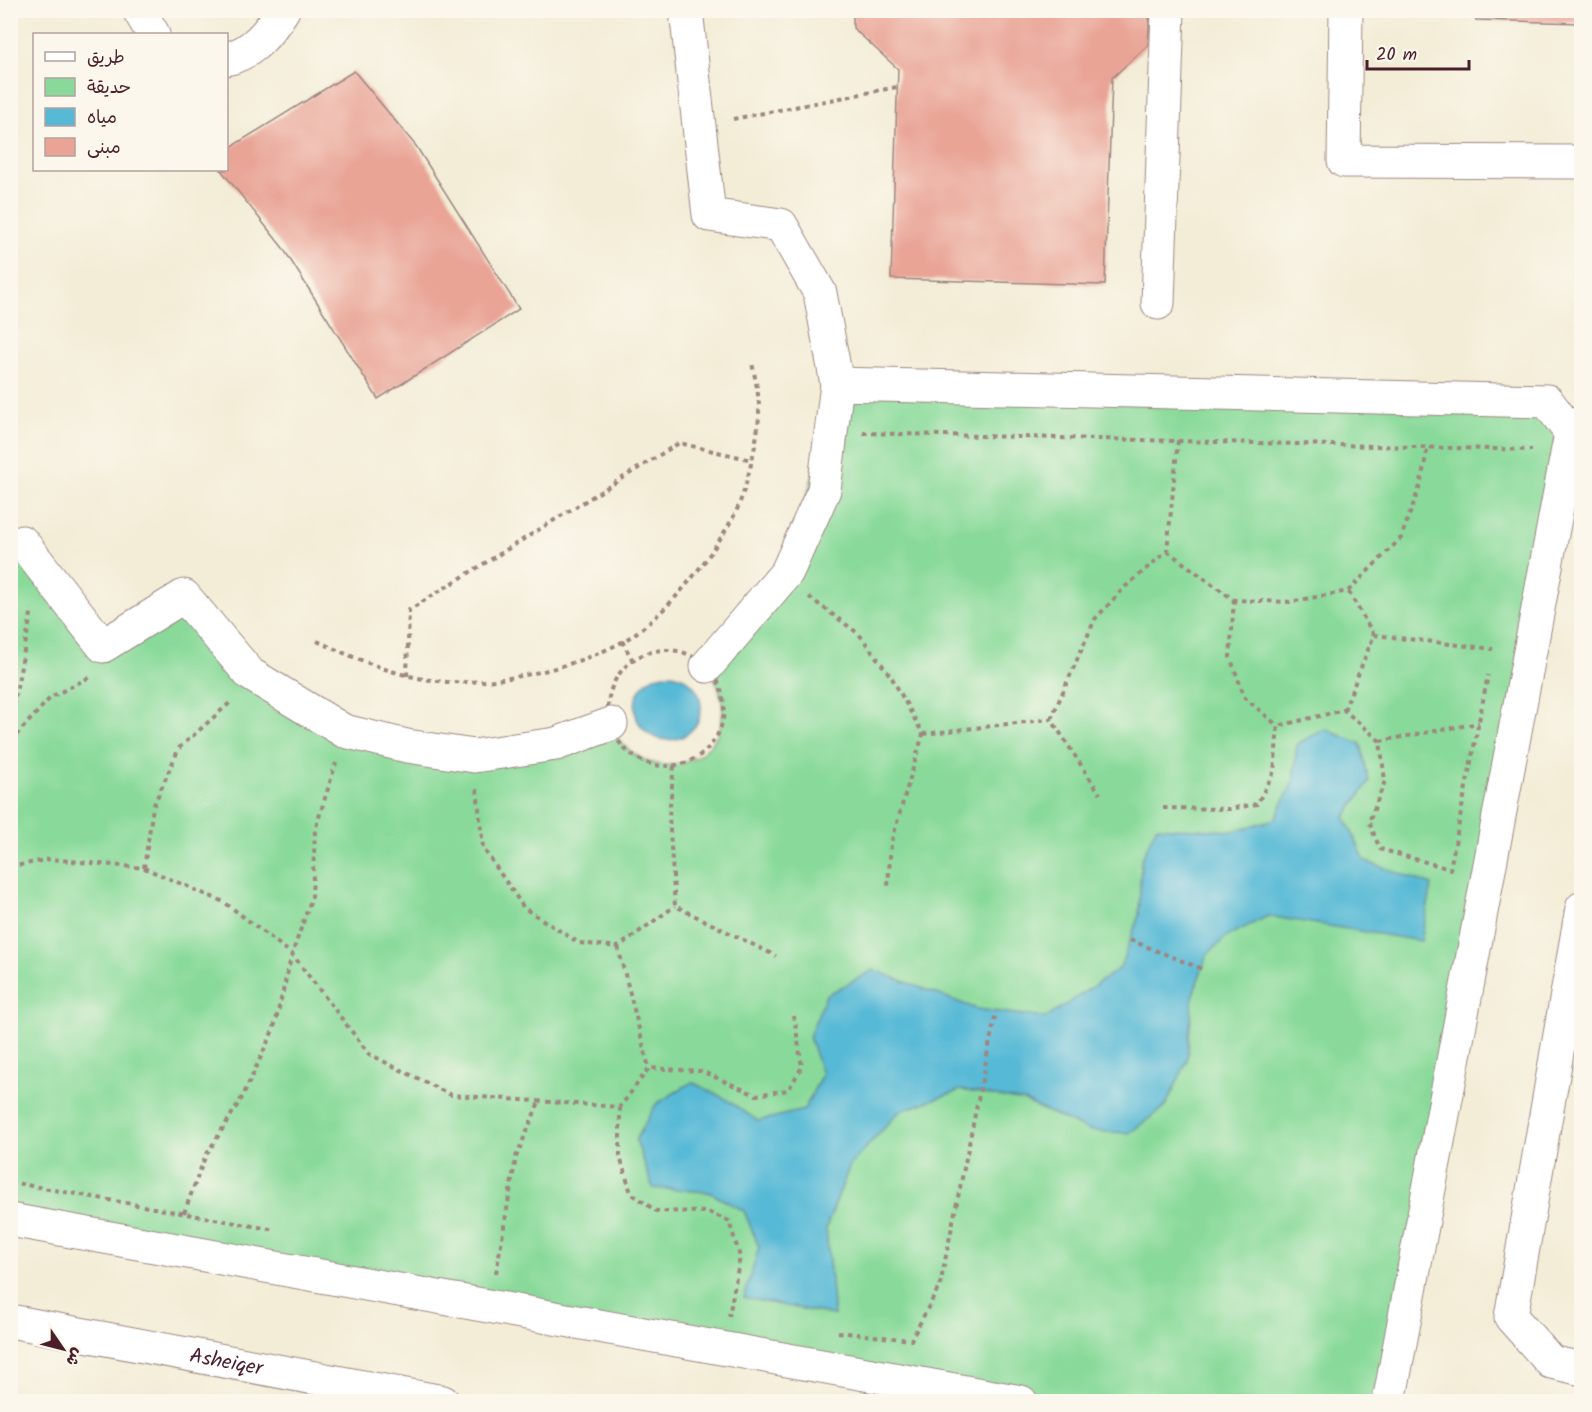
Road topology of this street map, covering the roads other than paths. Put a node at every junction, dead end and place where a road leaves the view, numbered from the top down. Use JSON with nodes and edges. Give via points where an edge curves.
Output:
{"nodes":[{"id":1,"x":139,"y":10,"type":"edge"},
{"id":2,"x":283,"y":10,"type":"edge"},
{"id":3,"x":686,"y":10,"type":"edge"},
{"id":4,"x":1168,"y":10,"type":"edge"},
{"id":5,"x":1346,"y":10,"type":"edge"},
{"id":6,"x":152,"y":33,"type":"edge"},
{"id":7,"x":228,"y":58,"type":"edge"},
{"id":8,"x":1581,"y":162,"type":"edge"},
{"id":9,"x":1158,"y":303,"type":"dead end"},
{"id":10,"x":837,"y":384,"type":"junction"},
{"id":11,"x":10,"y":545,"type":"edge"},
{"id":12,"x":717,"y":675,"type":"road end"},
{"id":13,"x":611,"y":724,"type":"road end"},
{"id":14,"x":1581,"y":908,"type":"edge"},
{"id":15,"x":10,"y":1220,"type":"edge"},
{"id":16,"x":10,"y":1321,"type":"edge"},
{"id":17,"x":1581,"y":1369,"type":"edge"},
{"id":18,"x":442,"y":1401,"type":"edge"},
{"id":19,"x":1021,"y":1401,"type":"edge"},
{"id":20,"x":1389,"y":1401,"type":"edge"}],
"edges":[{"from":1,"to":6,"type":"street"},
{"from":2,"to":7,"type":"street","via":[[267,34],[238,56]]},
{"from":3,"to":10,"type":"street","via":[[709,215],[781,225],[820,293]]},
{"from":4,"to":9,"type":"street"},
{"from":5,"to":8,"type":"street","via":[[1344,161]]},
{"from":10,"to":12,"type":"street","via":[[824,490],[787,572]]},
{"from":10,"to":20,"type":"street","via":[[1547,401],[1571,433]]},
{"from":11,"to":13,"type":"street","via":[[22,542],[103,646],[184,596],[250,674],[344,730],[406,746],[474,756],[556,744]]},
{"from":14,"to":17,"type":"street","via":[[1511,1317],[1551,1362]]},
{"from":15,"to":19,"type":"street"},
{"from":16,"to":18,"type":"street","name":"Asheiqer"}]}
